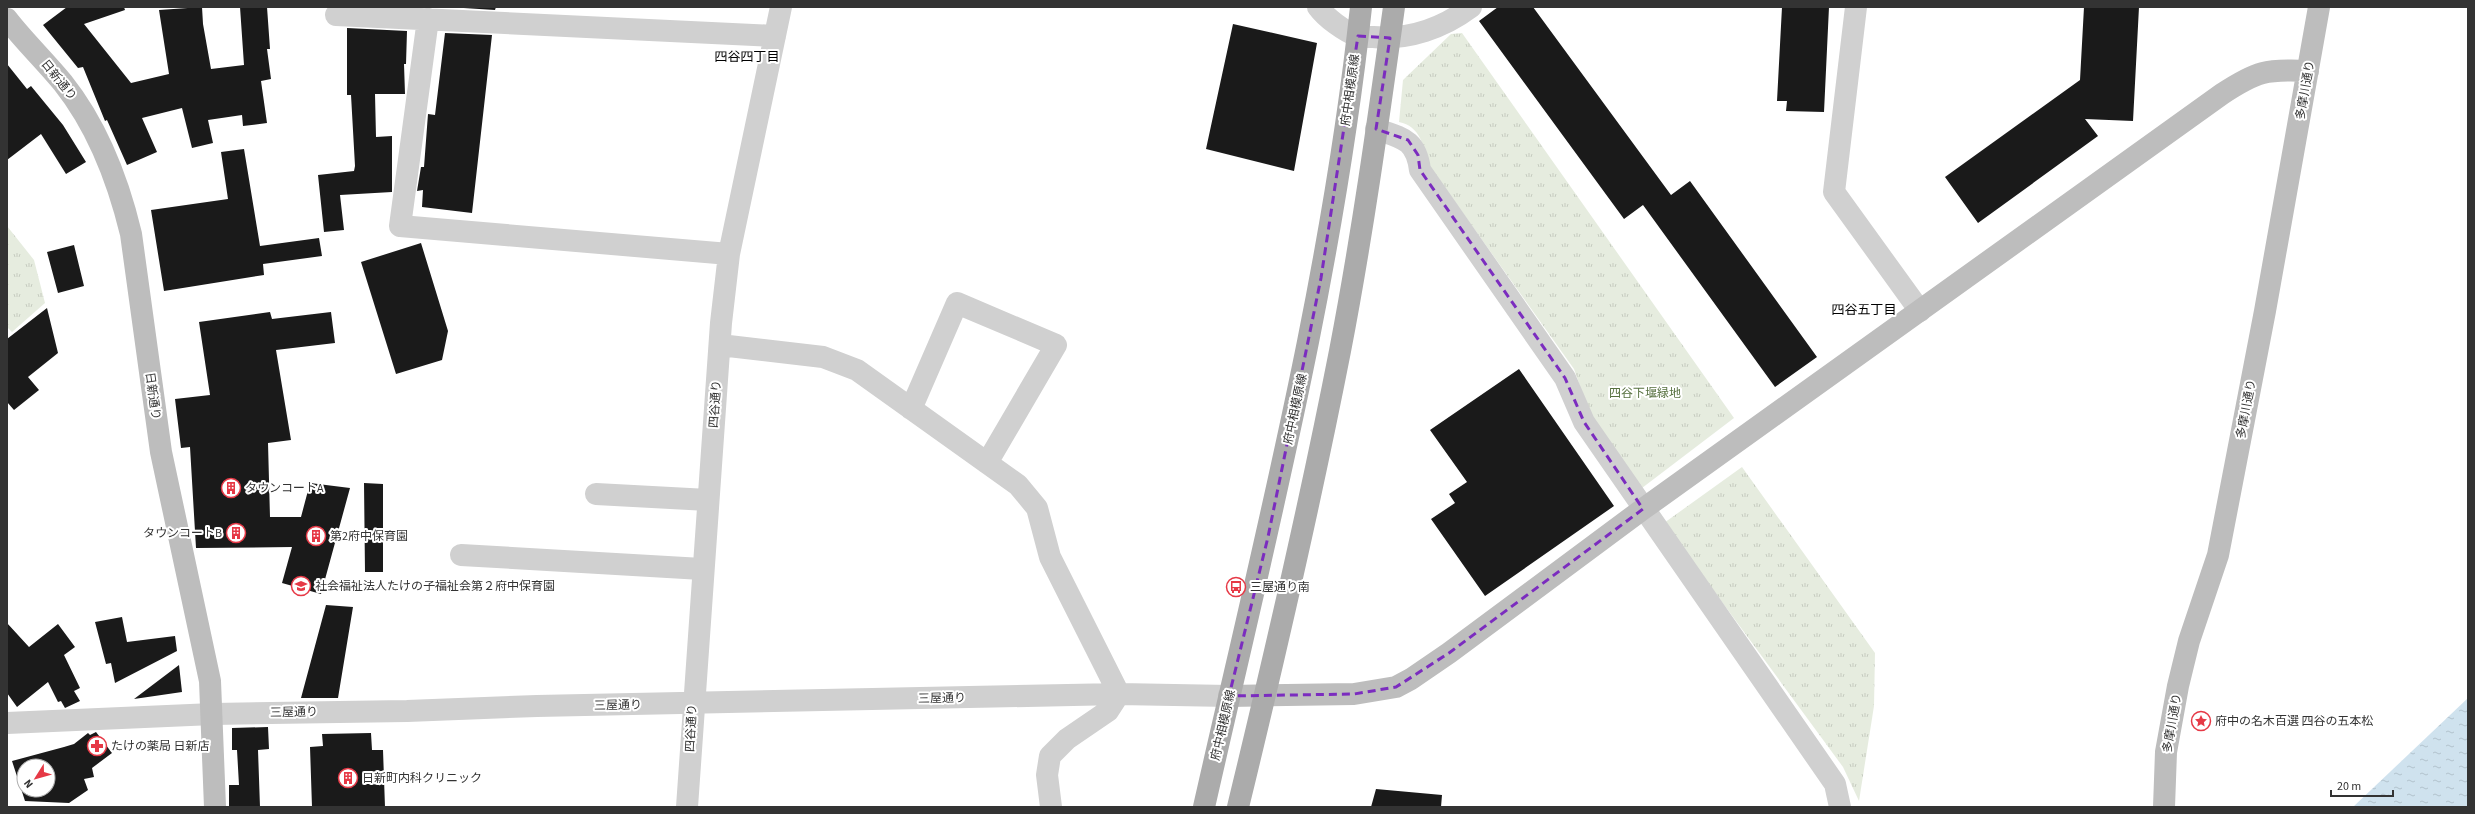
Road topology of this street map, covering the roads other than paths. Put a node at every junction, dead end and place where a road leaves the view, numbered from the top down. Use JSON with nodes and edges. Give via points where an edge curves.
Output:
{"nodes":[{"id":1,"x":782,"y":7,"type":"edge"},
{"id":2,"x":1318,"y":7,"type":"edge"},
{"id":3,"x":1361,"y":7,"type":"edge"},
{"id":4,"x":1394,"y":7,"type":"edge"},
{"id":5,"x":1471,"y":7,"type":"edge"},
{"id":6,"x":1856,"y":7,"type":"edge"},
{"id":7,"x":2319,"y":7,"type":"edge"},
{"id":8,"x":336,"y":15,"type":"dead end"},
{"id":9,"x":7,"y":19,"type":"edge"},
{"id":10,"x":428,"y":19,"type":"junction"},
{"id":11,"x":775,"y":36,"type":"junction"},
{"id":12,"x":1358,"y":36,"type":"junction"},
{"id":13,"x":1390,"y":38,"type":"junction"},
{"id":14,"x":2308,"y":71,"type":"junction"},
{"id":15,"x":1376,"y":129,"type":"junction"},
{"id":16,"x":729,"y":254,"type":"junction"},
{"id":17,"x":1920,"y":311,"type":"junction"},
{"id":18,"x":720,"y":345,"type":"junction"},
{"id":19,"x":911,"y":409,"type":"junction"},
{"id":20,"x":987,"y":463,"type":"junction"},
{"id":21,"x":596,"y":494,"type":"dead end"},
{"id":22,"x":708,"y":500,"type":"junction"},
{"id":23,"x":1643,"y":509,"type":"junction"},
{"id":24,"x":461,"y":555,"type":"dead end"},
{"id":25,"x":702,"y":569,"type":"junction"},
{"id":26,"x":1119,"y":694,"type":"junction"},
{"id":27,"x":1267,"y":694,"type":"junction"},
{"id":28,"x":1229,"y":696,"type":"junction"},
{"id":29,"x":692,"y":704,"type":"junction"},
{"id":30,"x":213,"y":714,"type":"junction"},
{"id":31,"x":7,"y":723,"type":"edge"},
{"id":32,"x":215,"y":807,"type":"edge"},
{"id":33,"x":686,"y":807,"type":"edge"},
{"id":34,"x":1051,"y":807,"type":"edge"},
{"id":35,"x":1204,"y":807,"type":"edge"},
{"id":36,"x":1238,"y":807,"type":"edge"},
{"id":37,"x":1840,"y":807,"type":"edge"},
{"id":38,"x":2164,"y":807,"type":"edge"}],
"edges":[{"from":1,"to":11,"type":"street","name":"四谷通り"},
{"from":2,"to":12,"type":"street"},
{"from":3,"to":12,"type":"main road","name":"府中相模原線"},
{"from":4,"to":13,"type":"main road"},
{"from":5,"to":13,"type":"street","via":[[1447,23],[1411,35]]},
{"from":6,"to":17,"type":"street","via":[[1834,192]]},
{"from":7,"to":14,"type":"street","name":"多摩川通り"},
{"from":8,"to":10,"type":"street"},
{"from":9,"to":30,"type":"street","name":"日新通り","via":[[63,83],[90,123],[124,202],[131,234],[161,452],[210,681]]},
{"from":10,"to":11,"type":"street"},
{"from":10,"to":16,"type":"street","via":[[400,226]]},
{"from":11,"to":16,"type":"street","name":"四谷通り"},
{"from":12,"to":13,"type":"street"},
{"from":12,"to":28,"type":"main road","name":"府中相模原線","via":[[1321,278],[1268,536]]},
{"from":13,"to":15,"type":"main road"},
{"from":14,"to":17,"type":"street","via":[[2266,70],[2239,83]]},
{"from":14,"to":38,"type":"street","name":"多摩川通り","via":[[2218,555],[2189,641],[2180,679],[2166,752]]},
{"from":15,"to":23,"type":"street","via":[[1408,140],[1418,155],[1420,170],[1566,378],[1584,422]]},
{"from":15,"to":27,"type":"main road","via":[[1364,214],[1338,357]]},
{"from":16,"to":18,"type":"street","name":"四谷通り"},
{"from":17,"to":23,"type":"street"},
{"from":18,"to":19,"type":"street","via":[[823,357],[857,370]]},
{"from":18,"to":22,"type":"street","name":"四谷通り"},
{"from":19,"to":20,"type":"street"},
{"from":19,"to":20,"type":"street","via":[[957,303],[1056,344]]},
{"from":20,"to":26,"type":"street","via":[[1018,485],[1037,508],[1050,557]]},
{"from":21,"to":22,"type":"street"},
{"from":22,"to":25,"type":"street","name":"四谷通り"},
{"from":23,"to":27,"type":"street","via":[[1449,653],[1396,687],[1354,694]]},
{"from":23,"to":37,"type":"street","via":[[1835,784]]},
{"from":24,"to":25,"type":"street"},
{"from":25,"to":29,"type":"street","name":"四谷通り"},
{"from":26,"to":28,"type":"street","name":"三屋通り"},
{"from":26,"to":29,"type":"street","name":"三屋通り"},
{"from":26,"to":34,"type":"street","via":[[1108,711],[1067,739],[1050,756],[1047,775]]},
{"from":27,"to":28,"type":"street"},
{"from":27,"to":36,"type":"main road"},
{"from":28,"to":35,"type":"main road","name":"府中相模原線"},
{"from":29,"to":30,"type":"street","name":"三屋通り"},
{"from":29,"to":33,"type":"street","name":"四谷通り"},
{"from":30,"to":31,"type":"street","name":"三屋通り"},
{"from":30,"to":32,"type":"street","name":"日新通り"}]}
